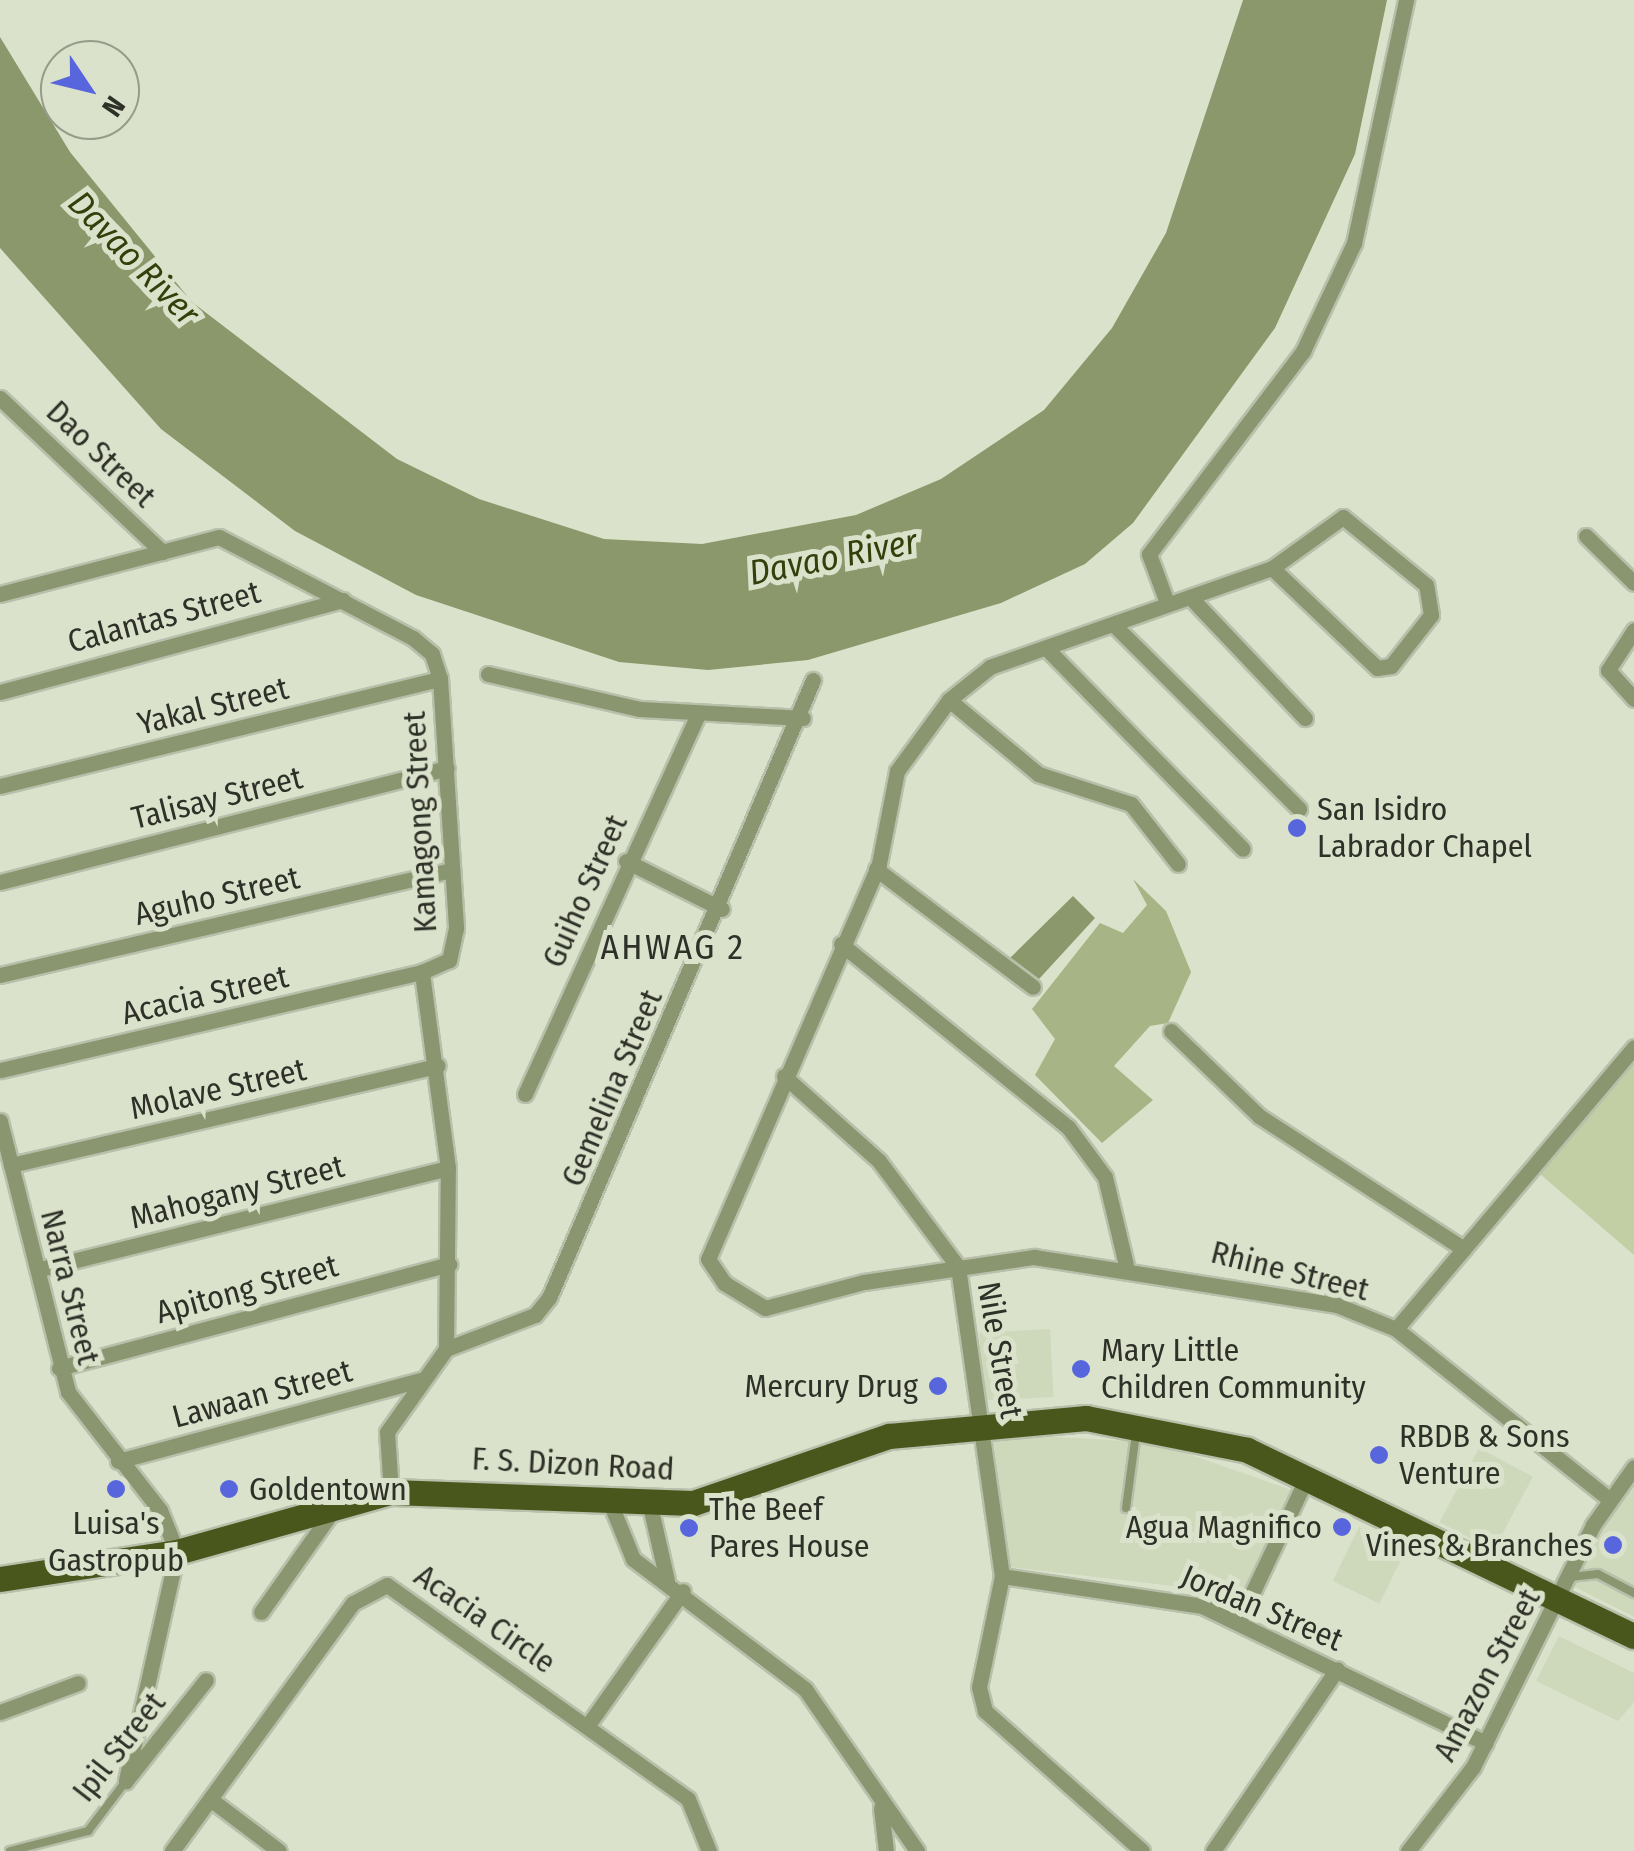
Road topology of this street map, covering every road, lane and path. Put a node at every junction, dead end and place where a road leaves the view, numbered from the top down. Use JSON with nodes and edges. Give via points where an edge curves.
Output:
{"nodes":[{"id":1,"x":1406,"y":0,"type":"edge"},
{"id":2,"x":0,"y":398,"type":"edge"},
{"id":3,"x":1586,"y":536,"type":"dead end"},
{"id":4,"x":162,"y":552,"type":"junction"},
{"id":5,"x":1272,"y":568,"type":"junction"},
{"id":6,"x":1634,"y":583,"type":"edge"},
{"id":7,"x":0,"y":594,"type":"edge"},
{"id":8,"x":1190,"y":597,"type":"junction"},
{"id":9,"x":343,"y":600,"type":"junction"},
{"id":10,"x":1166,"y":600,"type":"junction"},
{"id":11,"x":1114,"y":625,"type":"junction"},
{"id":12,"x":1634,"y":630,"type":"edge"},
{"id":13,"x":1046,"y":648,"type":"junction"},
{"id":14,"x":488,"y":674,"type":"dead end"},
{"id":15,"x":440,"y":679,"type":"junction"},
{"id":16,"x":813,"y":680,"type":"dead end"},
{"id":17,"x":0,"y":692,"type":"edge"},
{"id":18,"x":1634,"y":699,"type":"edge"},
{"id":19,"x":950,"y":700,"type":"junction"},
{"id":20,"x":700,"y":713,"type":"junction"},
{"id":21,"x":803,"y":718,"type":"junction"},
{"id":22,"x":1305,"y":718,"type":"dead end"},
{"id":23,"x":447,"y":768,"type":"junction"},
{"id":24,"x":0,"y":786,"type":"edge"},
{"id":25,"x":1299,"y":808,"type":"dead end"},
{"id":26,"x":1244,"y":849,"type":"dead end"},
{"id":27,"x":626,"y":861,"type":"junction"},
{"id":28,"x":1178,"y":864,"type":"dead end"},
{"id":29,"x":876,"y":869,"type":"junction"},
{"id":30,"x":447,"y":871,"type":"junction"},
{"id":31,"x":0,"y":882,"type":"edge"},
{"id":32,"x":722,"y":909,"type":"junction"},
{"id":33,"x":841,"y":944,"type":"junction"},
{"id":34,"x":422,"y":972,"type":"junction"},
{"id":35,"x":0,"y":975,"type":"edge"},
{"id":36,"x":1033,"y":987,"type":"dead end"},
{"id":37,"x":1171,"y":1030,"type":"dead end"},
{"id":38,"x":1634,"y":1047,"type":"edge"},
{"id":39,"x":438,"y":1066,"type":"junction"},
{"id":40,"x":0,"y":1070,"type":"edge"},
{"id":41,"x":784,"y":1076,"type":"junction"},
{"id":42,"x":526,"y":1094,"type":"dead end"},
{"id":43,"x":0,"y":1122,"type":"edge"},
{"id":44,"x":11,"y":1165,"type":"junction"},
{"id":45,"x":448,"y":1168,"type":"junction"},
{"id":46,"x":1464,"y":1249,"type":"junction"},
{"id":47,"x":449,"y":1264,"type":"junction"},
{"id":48,"x":1126,"y":1264,"type":"junction"},
{"id":49,"x":958,"y":1268,"type":"junction"},
{"id":50,"x":40,"y":1269,"type":"junction"},
{"id":51,"x":1396,"y":1330,"type":"junction"},
{"id":52,"x":446,"y":1349,"type":"junction"},
{"id":53,"x":59,"y":1368,"type":"junction"},
{"id":54,"x":421,"y":1380,"type":"junction"},
{"id":55,"x":986,"y":1422,"type":"junction"},
{"id":56,"x":1137,"y":1424,"type":"junction"},
{"id":57,"x":118,"y":1462,"type":"junction"},
{"id":58,"x":1634,"y":1467,"type":"edge"},
{"id":59,"x":1308,"y":1476,"type":"junction"},
{"id":60,"x":391,"y":1492,"type":"junction"},
{"id":61,"x":1609,"y":1499,"type":"junction"},
{"id":62,"x":337,"y":1504,"type":"junction"},
{"id":63,"x":611,"y":1505,"type":"junction"},
{"id":64,"x":650,"y":1506,"type":"junction"},
{"id":65,"x":1126,"y":1508,"type":"dead end"},
{"id":66,"x":177,"y":1552,"type":"junction"},
{"id":67,"x":1002,"y":1576,"type":"junction"},
{"id":68,"x":0,"y":1580,"type":"edge"},
{"id":69,"x":668,"y":1580,"type":"junction"},
{"id":70,"x":1565,"y":1586,"type":"junction"},
{"id":71,"x":682,"y":1591,"type":"junction"},
{"id":72,"x":1634,"y":1593,"type":"edge"},
{"id":73,"x":261,"y":1612,"type":"dead end"},
{"id":74,"x":1240,"y":1621,"type":"junction"},
{"id":75,"x":1634,"y":1636,"type":"edge"},
{"id":76,"x":1338,"y":1669,"type":"junction"},
{"id":77,"x":206,"y":1680,"type":"dead end"},
{"id":78,"x":78,"y":1683,"type":"dead end"},
{"id":79,"x":0,"y":1712,"type":"edge"},
{"id":80,"x":588,"y":1725,"type":"junction"},
{"id":81,"x":1486,"y":1743,"type":"junction"},
{"id":82,"x":126,"y":1781,"type":"junction"},
{"id":83,"x":210,"y":1799,"type":"junction"},
{"id":84,"x":880,"y":1804,"type":"junction"},
{"id":85,"x":10,"y":1851,"type":"edge"},
{"id":86,"x":172,"y":1851,"type":"edge"},
{"id":87,"x":279,"y":1851,"type":"edge"},
{"id":88,"x":709,"y":1851,"type":"edge"},
{"id":89,"x":886,"y":1851,"type":"edge"},
{"id":90,"x":917,"y":1851,"type":"edge"},
{"id":91,"x":1142,"y":1851,"type":"edge"},
{"id":92,"x":1213,"y":1851,"type":"edge"},
{"id":93,"x":1408,"y":1851,"type":"edge"}],
"edges":[{"from":1,"to":10,"type":"street","via":[[1354,243],[1303,351],[1149,554]]},
{"from":2,"to":4,"type":"street","name":"Dao Street"},
{"from":3,"to":6,"type":"street"},
{"from":4,"to":7,"type":"street","name":"Kamagong Street"},
{"from":4,"to":9,"type":"street","name":"Kamagong Street","via":[[219,536]]},
{"from":5,"to":5,"type":"street","name":"Rhine Street","via":[[1332,521],[1353,520],[1426,585],[1431,615],[1391,666],[1377,668]]},
{"from":5,"to":8,"type":"street","name":"Rhine Street"},
{"from":8,"to":10,"type":"street","name":"Rhine Street"},
{"from":8,"to":22,"type":"street"},
{"from":9,"to":15,"type":"street","name":"Kamagong Street","via":[[426,649]]},
{"from":9,"to":17,"type":"street","name":"Calantas Street"},
{"from":10,"to":11,"type":"street","name":"Rhine Street"},
{"from":11,"to":13,"type":"street","name":"Rhine Street"},
{"from":11,"to":25,"type":"street"},
{"from":12,"to":18,"type":"street","via":[[1608,670]]},
{"from":13,"to":19,"type":"street","name":"Rhine Street","via":[[977,674]]},
{"from":13,"to":26,"type":"street"},
{"from":14,"to":20,"type":"street","via":[[640,709]]},
{"from":15,"to":23,"type":"street","name":"Kamagong Street"},
{"from":15,"to":24,"type":"street","name":"Yakal Street"},
{"from":16,"to":21,"type":"street","name":"Gemelina Street"},
{"from":19,"to":28,"type":"street","via":[[1038,774],[1131,804]]},
{"from":19,"to":29,"type":"street","name":"Rhine Street","via":[[897,771]]},
{"from":20,"to":21,"type":"street"},
{"from":20,"to":27,"type":"street","name":"Guiho Street"},
{"from":21,"to":32,"type":"street","name":"Gemelina Street"},
{"from":23,"to":30,"type":"street","name":"Kamagong Street"},
{"from":23,"to":31,"type":"street","name":"Talisay Street"},
{"from":27,"to":32,"type":"street"},
{"from":27,"to":42,"type":"street","name":"Guiho Street"},
{"from":29,"to":33,"type":"street","name":"Rhine Street"},
{"from":29,"to":36,"type":"street"},
{"from":30,"to":34,"type":"street","name":"Kamagong Street","via":[[453,952]]},
{"from":30,"to":35,"type":"street","name":"Aguho Street"},
{"from":32,"to":52,"type":"street","name":"Gemelina Street","via":[[544,1308]]},
{"from":33,"to":41,"type":"street","name":"Rhine Street"},
{"from":33,"to":48,"type":"street","via":[[1068,1127],[1105,1177]]},
{"from":34,"to":39,"type":"street","name":"Kamagong Street"},
{"from":34,"to":40,"type":"street","name":"Acacia Street"},
{"from":37,"to":46,"type":"street","via":[[1258,1116]]},
{"from":38,"to":46,"type":"street"},
{"from":39,"to":44,"type":"street","name":"Molave Street"},
{"from":39,"to":45,"type":"street","name":"Kamagong Street"},
{"from":41,"to":49,"type":"street","name":"Nile Street","via":[[879,1161]]},
{"from":41,"to":49,"type":"street","name":"Rhine Street","via":[[710,1237],[708,1259],[724,1283],[754,1306],[778,1308]]},
{"from":43,"to":44,"type":"street","name":"Narra Street"},
{"from":44,"to":50,"type":"street","name":"Narra Street"},
{"from":45,"to":47,"type":"street","name":"Kamagong Street"},
{"from":45,"to":50,"type":"street","name":"Mahogany Street"},
{"from":46,"to":51,"type":"street"},
{"from":47,"to":52,"type":"street","name":"Kamagong Street"},
{"from":47,"to":53,"type":"street","name":"Apitong Street"},
{"from":48,"to":49,"type":"street","name":"Rhine Street","via":[[1034,1256]]},
{"from":48,"to":51,"type":"street","name":"Rhine Street","via":[[1276,1290]]},
{"from":49,"to":55,"type":"street","name":"Nile Street"},
{"from":50,"to":53,"type":"street","name":"Narra Street"},
{"from":51,"to":61,"type":"street","name":"Rhine Street"},
{"from":52,"to":54,"type":"street"},
{"from":53,"to":57,"type":"street","name":"Narra Street"},
{"from":54,"to":57,"type":"street","name":"Lawaan Street"},
{"from":54,"to":60,"type":"street","via":[[387,1432]]},
{"from":55,"to":56,"type":"main road","name":"F. S. Dizon Road"},
{"from":55,"to":64,"type":"main road","name":"F. S. Dizon Road","via":[[853,1445],[723,1498]]},
{"from":55,"to":67,"type":"street","name":"Nile Street"},
{"from":56,"to":59,"type":"main road","name":"F. S. Dizon Road"},
{"from":56,"to":65,"type":"lane"},
{"from":57,"to":66,"type":"street","name":"Narra Street","via":[[160,1510]]},
{"from":58,"to":61,"type":"street","name":"Amazon Street"},
{"from":59,"to":70,"type":"main road","name":"F. S. Dizon Road"},
{"from":59,"to":74,"type":"street"},
{"from":60,"to":62,"type":"main road","name":"F. S. Dizon Road"},
{"from":60,"to":63,"type":"main road","name":"F. S. Dizon Road"},
{"from":61,"to":70,"type":"street","name":"Amazon Street"},
{"from":62,"to":66,"type":"main road","name":"F. S. Dizon Road"},
{"from":62,"to":73,"type":"street"},
{"from":63,"to":64,"type":"main road","name":"F. S. Dizon Road"},
{"from":63,"to":69,"type":"street","via":[[628,1552]]},
{"from":64,"to":69,"type":"street"},
{"from":66,"to":68,"type":"main road","name":"F. S. Dizon Road"},
{"from":66,"to":82,"type":"street"},
{"from":67,"to":74,"type":"street","name":"Jordan Street","via":[[1170,1596]]},
{"from":67,"to":91,"type":"street","name":"Nile Street","via":[[980,1700],[1005,1733]]},
{"from":69,"to":71,"type":"street"},
{"from":70,"to":72,"type":"lane","via":[[1598,1574]]},
{"from":70,"to":75,"type":"main road","name":"F. S. Dizon Road"},
{"from":70,"to":81,"type":"street","name":"Amazon Street"},
{"from":71,"to":80,"type":"street"},
{"from":71,"to":84,"type":"street","via":[[804,1689]]},
{"from":74,"to":76,"type":"street","name":"Jordan Street"},
{"from":76,"to":81,"type":"street","name":"Jordan Street"},
{"from":76,"to":92,"type":"street"},
{"from":77,"to":82,"type":"street","name":"Ipil Street"},
{"from":78,"to":79,"type":"street"},
{"from":80,"to":83,"type":"street","name":"Acacia Circle","via":[[400,1589],[374,1586]]},
{"from":80,"to":88,"type":"street","name":"Acacia Circle","via":[[688,1799]]},
{"from":81,"to":93,"type":"street","name":"Amazon Street"},
{"from":82,"to":85,"type":"lane","name":"Ipil Street","via":[[88,1831]]},
{"from":83,"to":86,"type":"street","name":"Acacia Circle"},
{"from":83,"to":87,"type":"street"},
{"from":84,"to":89,"type":"street"},
{"from":84,"to":90,"type":"street"}]}
